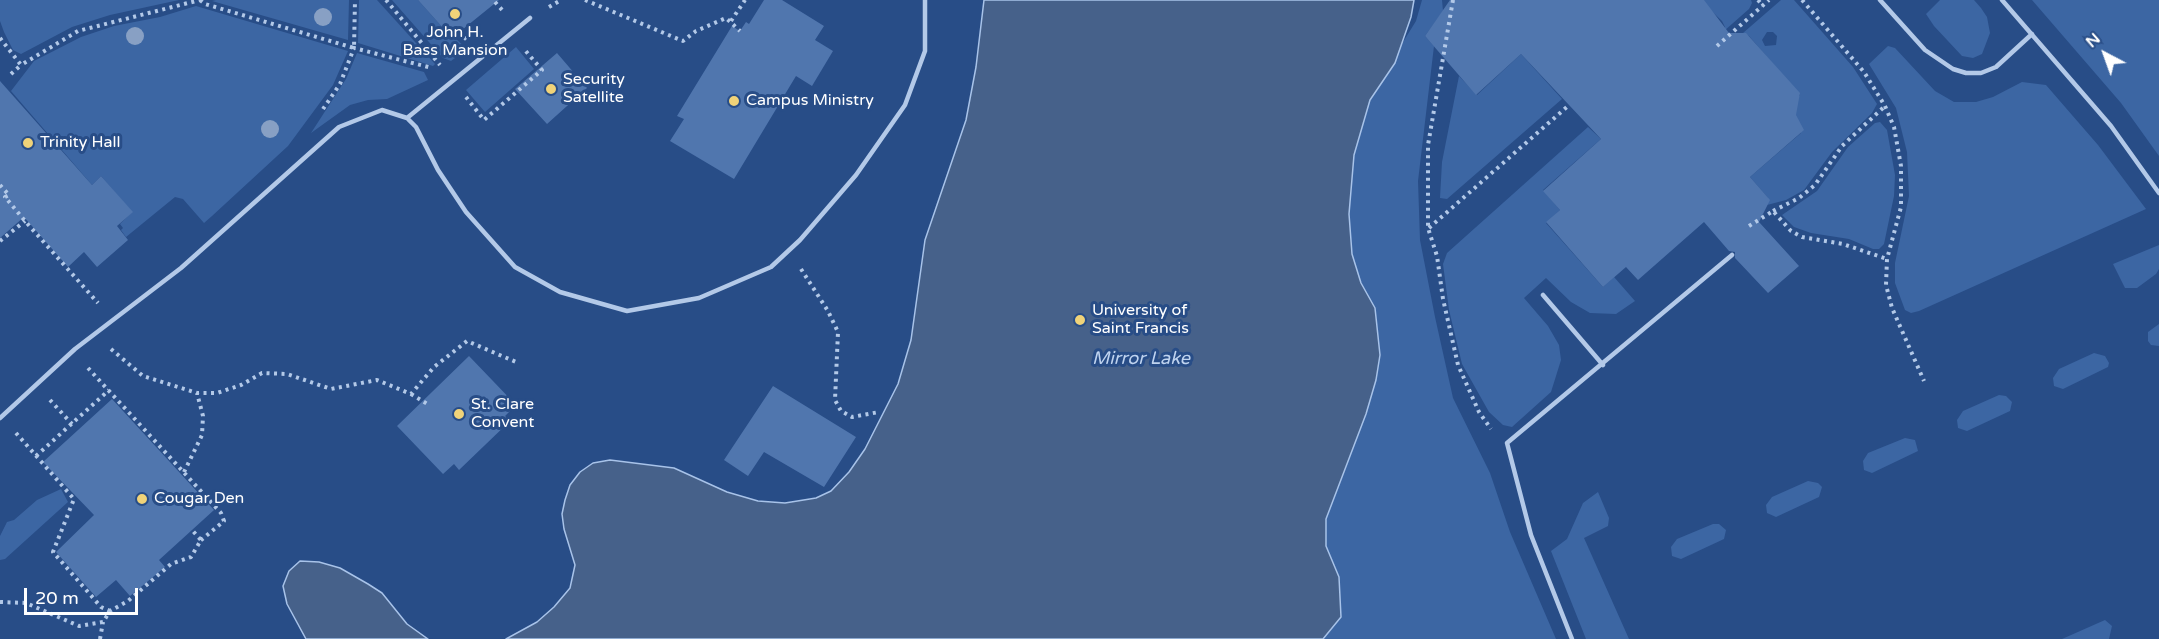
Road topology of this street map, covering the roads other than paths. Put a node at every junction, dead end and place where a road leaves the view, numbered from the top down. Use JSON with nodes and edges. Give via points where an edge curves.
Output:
{"nodes":[{"id":1,"x":925,"y":0,"type":"edge"},
{"id":2,"x":1880,"y":0,"type":"edge"},
{"id":3,"x":2002,"y":0,"type":"edge"},
{"id":4,"x":530,"y":18,"type":"dead end"},
{"id":5,"x":2032,"y":34,"type":"junction"},
{"id":6,"x":407,"y":118,"type":"junction"},
{"id":7,"x":2159,"y":193,"type":"edge"},
{"id":8,"x":1732,"y":255,"type":"dead end"},
{"id":9,"x":1543,"y":295,"type":"dead end"},
{"id":10,"x":1603,"y":365,"type":"junction"},
{"id":11,"x":1,"y":417,"type":"edge"},
{"id":12,"x":1572,"y":639,"type":"edge"}],
"edges":[{"from":1,"to":6,"type":"lane","via":[[925,51],[905,105],[856,176],[771,267],[699,298],[627,311],[560,292],[515,267],[466,213],[438,170],[417,127]]},
{"from":2,"to":5,"type":"lane","via":[[1924,50],[1966,73],[1981,74],[1996,67]]},
{"from":3,"to":5,"type":"lane"},
{"from":4,"to":6,"type":"lane"},
{"from":5,"to":7,"type":"lane","via":[[2111,126]]},
{"from":6,"to":11,"type":"lane","via":[[382,110],[339,127],[181,268],[74,351]]},
{"from":8,"to":10,"type":"lane"},
{"from":9,"to":10,"type":"lane"},
{"from":10,"to":12,"type":"lane","via":[[1507,443],[1531,535]]}]}
